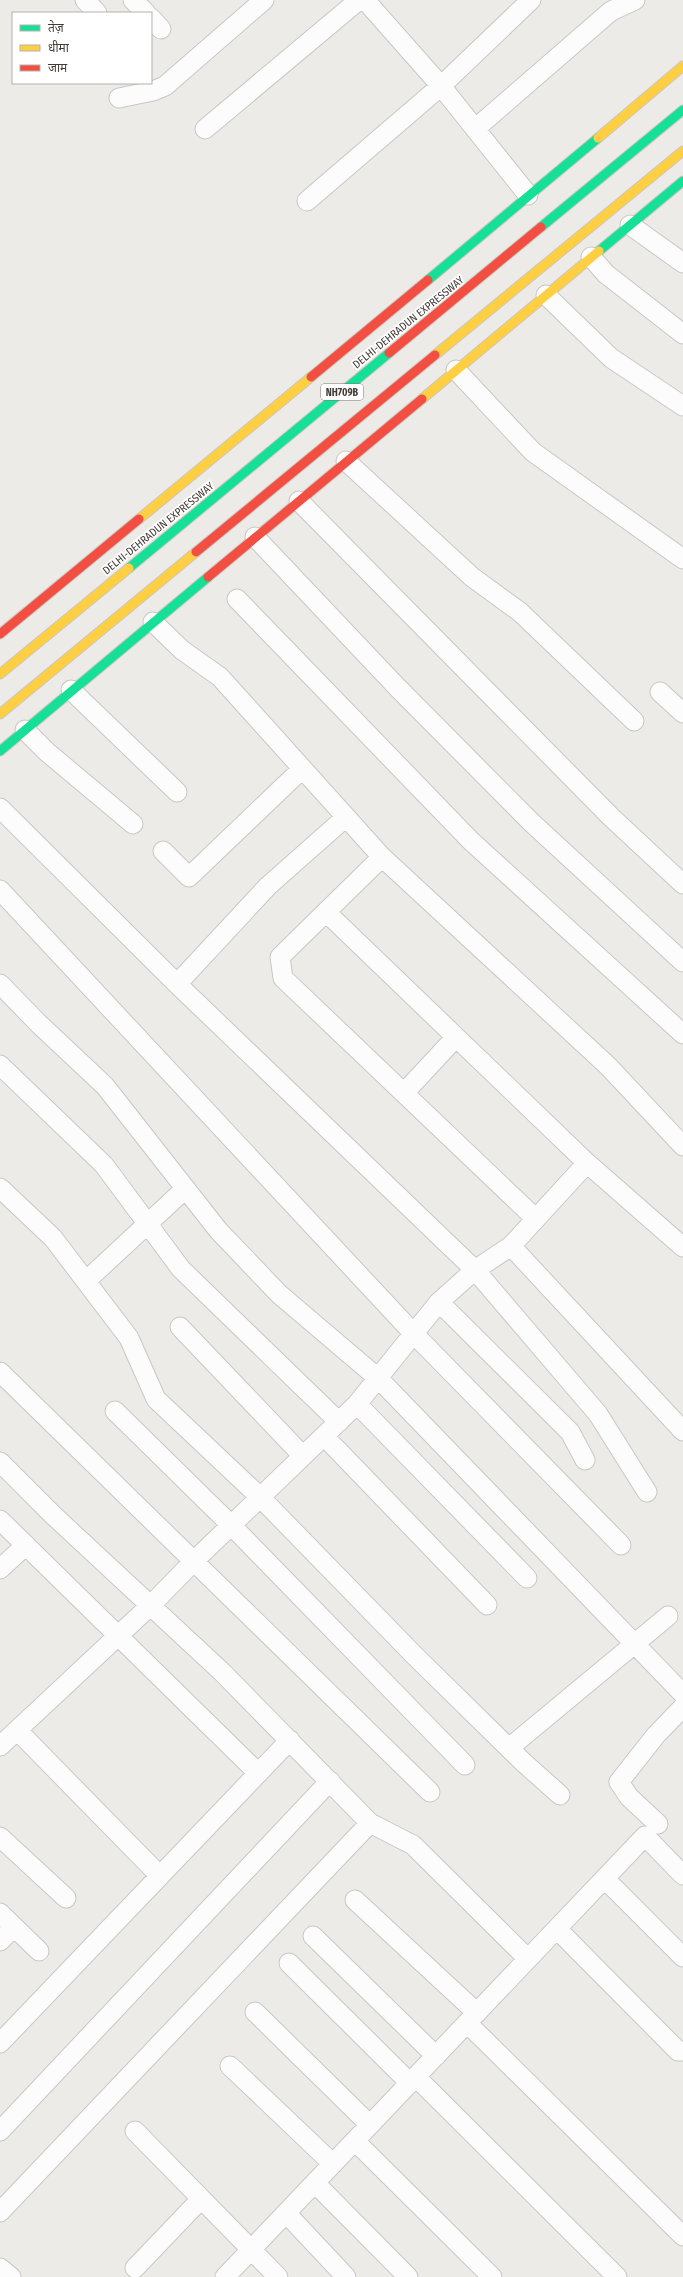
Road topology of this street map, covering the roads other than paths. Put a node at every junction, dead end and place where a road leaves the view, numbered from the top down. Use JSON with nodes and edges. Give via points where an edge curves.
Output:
{"nodes":[{"id":1,"x":85,"y":0,"type":"edge"},
{"id":2,"x":133,"y":0,"type":"edge"},
{"id":3,"x":264,"y":0,"type":"edge"},
{"id":4,"x":359,"y":0,"type":"edge"},
{"id":5,"x":365,"y":0,"type":"edge"},
{"id":6,"x":531,"y":0,"type":"edge"},
{"id":7,"x":635,"y":0,"type":"edge"},
{"id":8,"x":96,"y":12,"type":"edge"},
{"id":9,"x":145,"y":12,"type":"edge"},
{"id":10,"x":683,"y":66,"type":"edge"},
{"id":11,"x":441,"y":86,"type":"junction"},
{"id":12,"x":119,"y":98,"type":"dead end"},
{"id":13,"x":683,"y":110,"type":"edge"},
{"id":14,"x":205,"y":129,"type":"dead end"},
{"id":15,"x":475,"y":129,"type":"junction"},
{"id":16,"x":683,"y":151,"type":"edge"},
{"id":17,"x":683,"y":181,"type":"edge"},
{"id":18,"x":528,"y":195,"type":"junction"},
{"id":19,"x":307,"y":201,"type":"dead end"},
{"id":20,"x":630,"y":225,"type":"junction"},
{"id":21,"x":591,"y":257,"type":"junction"},
{"id":22,"x":683,"y":263,"type":"edge"},
{"id":23,"x":546,"y":294,"type":"junction"},
{"id":24,"x":683,"y":334,"type":"edge"},
{"id":25,"x":456,"y":370,"type":"junction"},
{"id":26,"x":683,"y":406,"type":"edge"},
{"id":27,"x":346,"y":461,"type":"junction"},
{"id":28,"x":299,"y":501,"type":"junction"},
{"id":29,"x":255,"y":537,"type":"junction"},
{"id":30,"x":683,"y":559,"type":"edge"},
{"id":31,"x":237,"y":599,"type":"dead end"},
{"id":32,"x":160,"y":628,"type":"junction"},
{"id":33,"x":0,"y":634,"type":"edge"},
{"id":34,"x":0,"y":674,"type":"edge"},
{"id":35,"x":71,"y":690,"type":"junction"},
{"id":36,"x":660,"y":692,"type":"dead end"},
{"id":37,"x":683,"y":713,"type":"edge"},
{"id":38,"x":0,"y":714,"type":"edge"},
{"id":39,"x":634,"y":721,"type":"dead end"},
{"id":40,"x":36,"y":741,"type":"junction"},
{"id":41,"x":0,"y":751,"type":"edge"},
{"id":42,"x":302,"y":769,"type":"junction"},
{"id":43,"x":177,"y":792,"type":"dead end"},
{"id":44,"x":0,"y":808,"type":"edge"},
{"id":45,"x":346,"y":817,"type":"junction"},
{"id":46,"x":133,"y":824,"type":"dead end"},
{"id":47,"x":163,"y":851,"type":"dead end"},
{"id":48,"x":382,"y":857,"type":"junction"},
{"id":49,"x":683,"y":884,"type":"edge"},
{"id":50,"x":0,"y":890,"type":"edge"},
{"id":51,"x":326,"y":912,"type":"junction"},
{"id":52,"x":683,"y":962,"type":"edge"},
{"id":53,"x":0,"y":984,"type":"edge"},
{"id":54,"x":177,"y":984,"type":"junction"},
{"id":55,"x":683,"y":1034,"type":"edge"},
{"id":56,"x":456,"y":1037,"type":"junction"},
{"id":57,"x":0,"y":1065,"type":"edge"},
{"id":58,"x":404,"y":1093,"type":"junction"},
{"id":59,"x":681,"y":1141,"type":"edge"},
{"id":60,"x":587,"y":1163,"type":"junction"},
{"id":61,"x":0,"y":1188,"type":"edge"},
{"id":62,"x":185,"y":1189,"type":"junction"},
{"id":63,"x":536,"y":1219,"type":"junction"},
{"id":64,"x":148,"y":1224,"type":"junction"},
{"id":65,"x":510,"y":1246,"type":"junction"},
{"id":66,"x":683,"y":1247,"type":"edge"},
{"id":67,"x":474,"y":1270,"type":"junction"},
{"id":68,"x":86,"y":1281,"type":"junction"},
{"id":69,"x":439,"y":1302,"type":"junction"},
{"id":70,"x":180,"y":1327,"type":"dead end"},
{"id":71,"x":414,"y":1334,"type":"junction"},
{"id":72,"x":0,"y":1372,"type":"edge"},
{"id":73,"x":379,"y":1379,"type":"junction"},
{"id":74,"x":358,"y":1404,"type":"junction"},
{"id":75,"x":115,"y":1411,"type":"dead end"},
{"id":76,"x":339,"y":1422,"type":"junction"},
{"id":77,"x":683,"y":1431,"type":"edge"},
{"id":78,"x":324,"y":1436,"type":"junction"},
{"id":79,"x":303,"y":1456,"type":"junction"},
{"id":80,"x":585,"y":1460,"type":"dead end"},
{"id":81,"x":0,"y":1462,"type":"edge"},
{"id":82,"x":647,"y":1492,"type":"dead end"},
{"id":83,"x":260,"y":1497,"type":"junction"},
{"id":84,"x":0,"y":1520,"type":"edge"},
{"id":85,"x":231,"y":1525,"type":"junction"},
{"id":86,"x":26,"y":1545,"type":"junction"},
{"id":87,"x":621,"y":1546,"type":"dead end"},
{"id":88,"x":194,"y":1561,"type":"junction"},
{"id":89,"x":0,"y":1568,"type":"edge"},
{"id":90,"x":527,"y":1578,"type":"dead end"},
{"id":91,"x":487,"y":1605,"type":"dead end"},
{"id":92,"x":151,"y":1606,"type":"junction"},
{"id":93,"x":668,"y":1616,"type":"dead end"},
{"id":94,"x":118,"y":1636,"type":"junction"},
{"id":95,"x":635,"y":1645,"type":"junction"},
{"id":96,"x":683,"y":1694,"type":"edge"},
{"id":97,"x":683,"y":1707,"type":"edge"},
{"id":98,"x":17,"y":1730,"type":"junction"},
{"id":99,"x":290,"y":1740,"type":"junction"},
{"id":100,"x":0,"y":1746,"type":"edge"},
{"id":101,"x":510,"y":1748,"type":"junction"},
{"id":102,"x":465,"y":1765,"type":"dead end"},
{"id":103,"x":258,"y":1774,"type":"junction"},
{"id":104,"x":330,"y":1781,"type":"junction"},
{"id":105,"x":430,"y":1792,"type":"dead end"},
{"id":106,"x":560,"y":1795,"type":"dead end"},
{"id":107,"x":370,"y":1822,"type":"junction"},
{"id":108,"x":658,"y":1824,"type":"dead end"},
{"id":109,"x":0,"y":1836,"type":"edge"},
{"id":110,"x":683,"y":1874,"type":"edge"},
{"id":111,"x":160,"y":1876,"type":"junction"},
{"id":112,"x":605,"y":1879,"type":"junction"},
{"id":113,"x":66,"y":1898,"type":"dead end"},
{"id":114,"x":355,"y":1900,"type":"dead end"},
{"id":115,"x":0,"y":1913,"type":"edge"},
{"id":116,"x":14,"y":1927,"type":"junction"},
{"id":117,"x":557,"y":1929,"type":"junction"},
{"id":118,"x":313,"y":1936,"type":"dead end"},
{"id":119,"x":0,"y":1941,"type":"edge"},
{"id":120,"x":38,"y":1950,"type":"dead end"},
{"id":121,"x":683,"y":1956,"type":"edge"},
{"id":122,"x":528,"y":1959,"type":"junction"},
{"id":123,"x":289,"y":1964,"type":"dead end"},
{"id":124,"x":255,"y":2012,"type":"dead end"},
{"id":125,"x":472,"y":2018,"type":"junction"},
{"id":126,"x":0,"y":2043,"type":"edge"},
{"id":127,"x":683,"y":2051,"type":"edge"},
{"id":128,"x":436,"y":2056,"type":"junction"},
{"id":129,"x":230,"y":2066,"type":"dead end"},
{"id":130,"x":413,"y":2080,"type":"junction"},
{"id":131,"x":370,"y":2125,"type":"junction"},
{"id":132,"x":0,"y":2131,"type":"edge"},
{"id":133,"x":135,"y":2132,"type":"dead end"},
{"id":134,"x":355,"y":2141,"type":"junction"},
{"id":135,"x":333,"y":2164,"type":"junction"},
{"id":136,"x":315,"y":2183,"type":"junction"},
{"id":137,"x":201,"y":2199,"type":"junction"},
{"id":138,"x":0,"y":2212,"type":"edge"},
{"id":139,"x":286,"y":2213,"type":"junction"},
{"id":140,"x":683,"y":2236,"type":"edge"},
{"id":141,"x":251,"y":2250,"type":"junction"},
{"id":142,"x":0,"y":2268,"type":"edge"},
{"id":143,"x":135,"y":2268,"type":"dead end"},
{"id":144,"x":11,"y":2277,"type":"edge"},
{"id":145,"x":225,"y":2277,"type":"edge"},
{"id":146,"x":278,"y":2277,"type":"edge"},
{"id":147,"x":346,"y":2277,"type":"edge"},
{"id":148,"x":408,"y":2277,"type":"edge"},
{"id":149,"x":492,"y":2277,"type":"edge"},
{"id":150,"x":617,"y":2277,"type":"edge"}],
"edges":[{"from":1,"to":8,"type":"street"},
{"from":2,"to":9,"type":"street"},
{"from":3,"to":12,"type":"street","via":[[165,86]]},
{"from":4,"to":14,"type":"street"},
{"from":5,"to":11,"type":"street"},
{"from":6,"to":11,"type":"street"},
{"from":7,"to":15,"type":"street","via":[[611,11]]},
{"from":10,"to":18,"type":"main road"},
{"from":11,"to":15,"type":"street"},
{"from":11,"to":19,"type":"street"},
{"from":13,"to":34,"type":"main road","name":"DELHI-DEHRADUN EXPRESSWAY","number":"NH709B"},
{"from":15,"to":18,"type":"street"},
{"from":16,"to":38,"type":"main road","number":"NH709B"},
{"from":17,"to":20,"type":"main road"},
{"from":18,"to":33,"type":"main road","via":[[459,256]]},
{"from":20,"to":21,"type":"main road"},
{"from":20,"to":22,"type":"street"},
{"from":21,"to":23,"type":"main road"},
{"from":21,"to":24,"type":"street","via":[[606,274]]},
{"from":23,"to":25,"type":"main road"},
{"from":23,"to":26,"type":"street","via":[[611,358]]},
{"from":25,"to":27,"type":"main road"},
{"from":25,"to":30,"type":"street","via":[[533,452]]},
{"from":27,"to":28,"type":"main road"},
{"from":27,"to":39,"type":"street","via":[[472,577],[520,612]]},
{"from":28,"to":29,"type":"main road"},
{"from":28,"to":49,"type":"street","via":[[611,817]]},
{"from":29,"to":32,"type":"main road"},
{"from":29,"to":52,"type":"street","via":[[530,822]]},
{"from":31,"to":55,"type":"street","via":[[471,841]]},
{"from":32,"to":35,"type":"main road"},
{"from":32,"to":42,"type":"street","via":[[182,650],[220,677]]},
{"from":35,"to":40,"type":"main road"},
{"from":35,"to":43,"type":"street"},
{"from":36,"to":37,"type":"street"},
{"from":40,"to":41,"type":"main road"},
{"from":40,"to":46,"type":"street"},
{"from":42,"to":45,"type":"street"},
{"from":42,"to":47,"type":"street","via":[[189,877]]},
{"from":44,"to":54,"type":"street"},
{"from":45,"to":48,"type":"street"},
{"from":45,"to":54,"type":"street","via":[[268,886]]},
{"from":48,"to":51,"type":"street"},
{"from":48,"to":59,"type":"street","via":[[608,1066]]},
{"from":50,"to":71,"type":"street"},
{"from":51,"to":56,"type":"street"},
{"from":51,"to":58,"type":"street","via":[[280,957],[283,978]]},
{"from":53,"to":62,"type":"street","via":[[105,1086]]},
{"from":54,"to":67,"type":"street"},
{"from":56,"to":58,"type":"street"},
{"from":56,"to":60,"type":"street"},
{"from":57,"to":64,"type":"street","via":[[104,1165]]},
{"from":58,"to":63,"type":"street"},
{"from":60,"to":63,"type":"street"},
{"from":60,"to":66,"type":"street"},
{"from":61,"to":68,"type":"street","via":[[53,1238]]},
{"from":62,"to":64,"type":"street"},
{"from":62,"to":73,"type":"street","via":[[218,1230],[279,1294]]},
{"from":63,"to":65,"type":"street"},
{"from":64,"to":68,"type":"street"},
{"from":64,"to":76,"type":"street","via":[[181,1269]]},
{"from":65,"to":67,"type":"street"},
{"from":65,"to":77,"type":"street"},
{"from":67,"to":69,"type":"street"},
{"from":67,"to":82,"type":"street","via":[[598,1414]]},
{"from":68,"to":83,"type":"street","via":[[129,1338],[156,1399]]},
{"from":69,"to":71,"type":"street"},
{"from":69,"to":80,"type":"street","via":[[570,1432]]},
{"from":70,"to":79,"type":"street"},
{"from":71,"to":73,"type":"street"},
{"from":71,"to":87,"type":"street"},
{"from":72,"to":88,"type":"street"},
{"from":73,"to":74,"type":"street"},
{"from":73,"to":95,"type":"street"},
{"from":74,"to":76,"type":"street"},
{"from":74,"to":90,"type":"street"},
{"from":75,"to":85,"type":"street"},
{"from":76,"to":78,"type":"street"},
{"from":78,"to":79,"type":"street"},
{"from":78,"to":91,"type":"street"},
{"from":79,"to":83,"type":"street"},
{"from":81,"to":92,"type":"street"},
{"from":83,"to":85,"type":"street"},
{"from":83,"to":101,"type":"street","via":[[415,1656]]},
{"from":84,"to":86,"type":"street"},
{"from":85,"to":88,"type":"street"},
{"from":85,"to":102,"type":"street"},
{"from":86,"to":89,"type":"street"},
{"from":86,"to":94,"type":"street"},
{"from":88,"to":92,"type":"street"},
{"from":88,"to":105,"type":"street"},
{"from":92,"to":94,"type":"street"},
{"from":92,"to":99,"type":"street"},
{"from":93,"to":95,"type":"street"},
{"from":94,"to":98,"type":"street"},
{"from":94,"to":103,"type":"street"},
{"from":95,"to":96,"type":"street"},
{"from":95,"to":101,"type":"street"},
{"from":97,"to":108,"type":"street","via":[[656,1734],[619,1782],[629,1797]]},
{"from":98,"to":100,"type":"street"},
{"from":98,"to":111,"type":"street"},
{"from":99,"to":103,"type":"street"},
{"from":99,"to":104,"type":"street"},
{"from":101,"to":106,"type":"street"},
{"from":103,"to":111,"type":"street"},
{"from":104,"to":107,"type":"street"},
{"from":104,"to":132,"type":"street"},
{"from":107,"to":122,"type":"street","via":[[412,1845]]},
{"from":107,"to":138,"type":"street"},
{"from":109,"to":113,"type":"street"},
{"from":110,"to":112,"type":"street","via":[[645,1836]]},
{"from":111,"to":126,"type":"street"},
{"from":112,"to":117,"type":"street"},
{"from":112,"to":121,"type":"street"},
{"from":114,"to":125,"type":"street"},
{"from":115,"to":116,"type":"street"},
{"from":116,"to":119,"type":"street"},
{"from":116,"to":120,"type":"street"},
{"from":117,"to":122,"type":"street"},
{"from":117,"to":127,"type":"street","via":[[678,2051]]},
{"from":118,"to":128,"type":"street"},
{"from":122,"to":125,"type":"street"},
{"from":123,"to":130,"type":"street"},
{"from":124,"to":131,"type":"street"},
{"from":125,"to":128,"type":"street"},
{"from":125,"to":140,"type":"street"},
{"from":128,"to":130,"type":"street"},
{"from":129,"to":135,"type":"street"},
{"from":130,"to":131,"type":"street"},
{"from":130,"to":150,"type":"street"},
{"from":131,"to":134,"type":"street"},
{"from":133,"to":137,"type":"street"},
{"from":134,"to":135,"type":"street"},
{"from":134,"to":149,"type":"street"},
{"from":135,"to":136,"type":"street"},
{"from":136,"to":139,"type":"street"},
{"from":136,"to":148,"type":"street"},
{"from":137,"to":141,"type":"street"},
{"from":137,"to":143,"type":"street"},
{"from":139,"to":141,"type":"street"},
{"from":139,"to":147,"type":"street"},
{"from":141,"to":145,"type":"street"},
{"from":141,"to":146,"type":"street"},
{"from":142,"to":144,"type":"street"}]}
